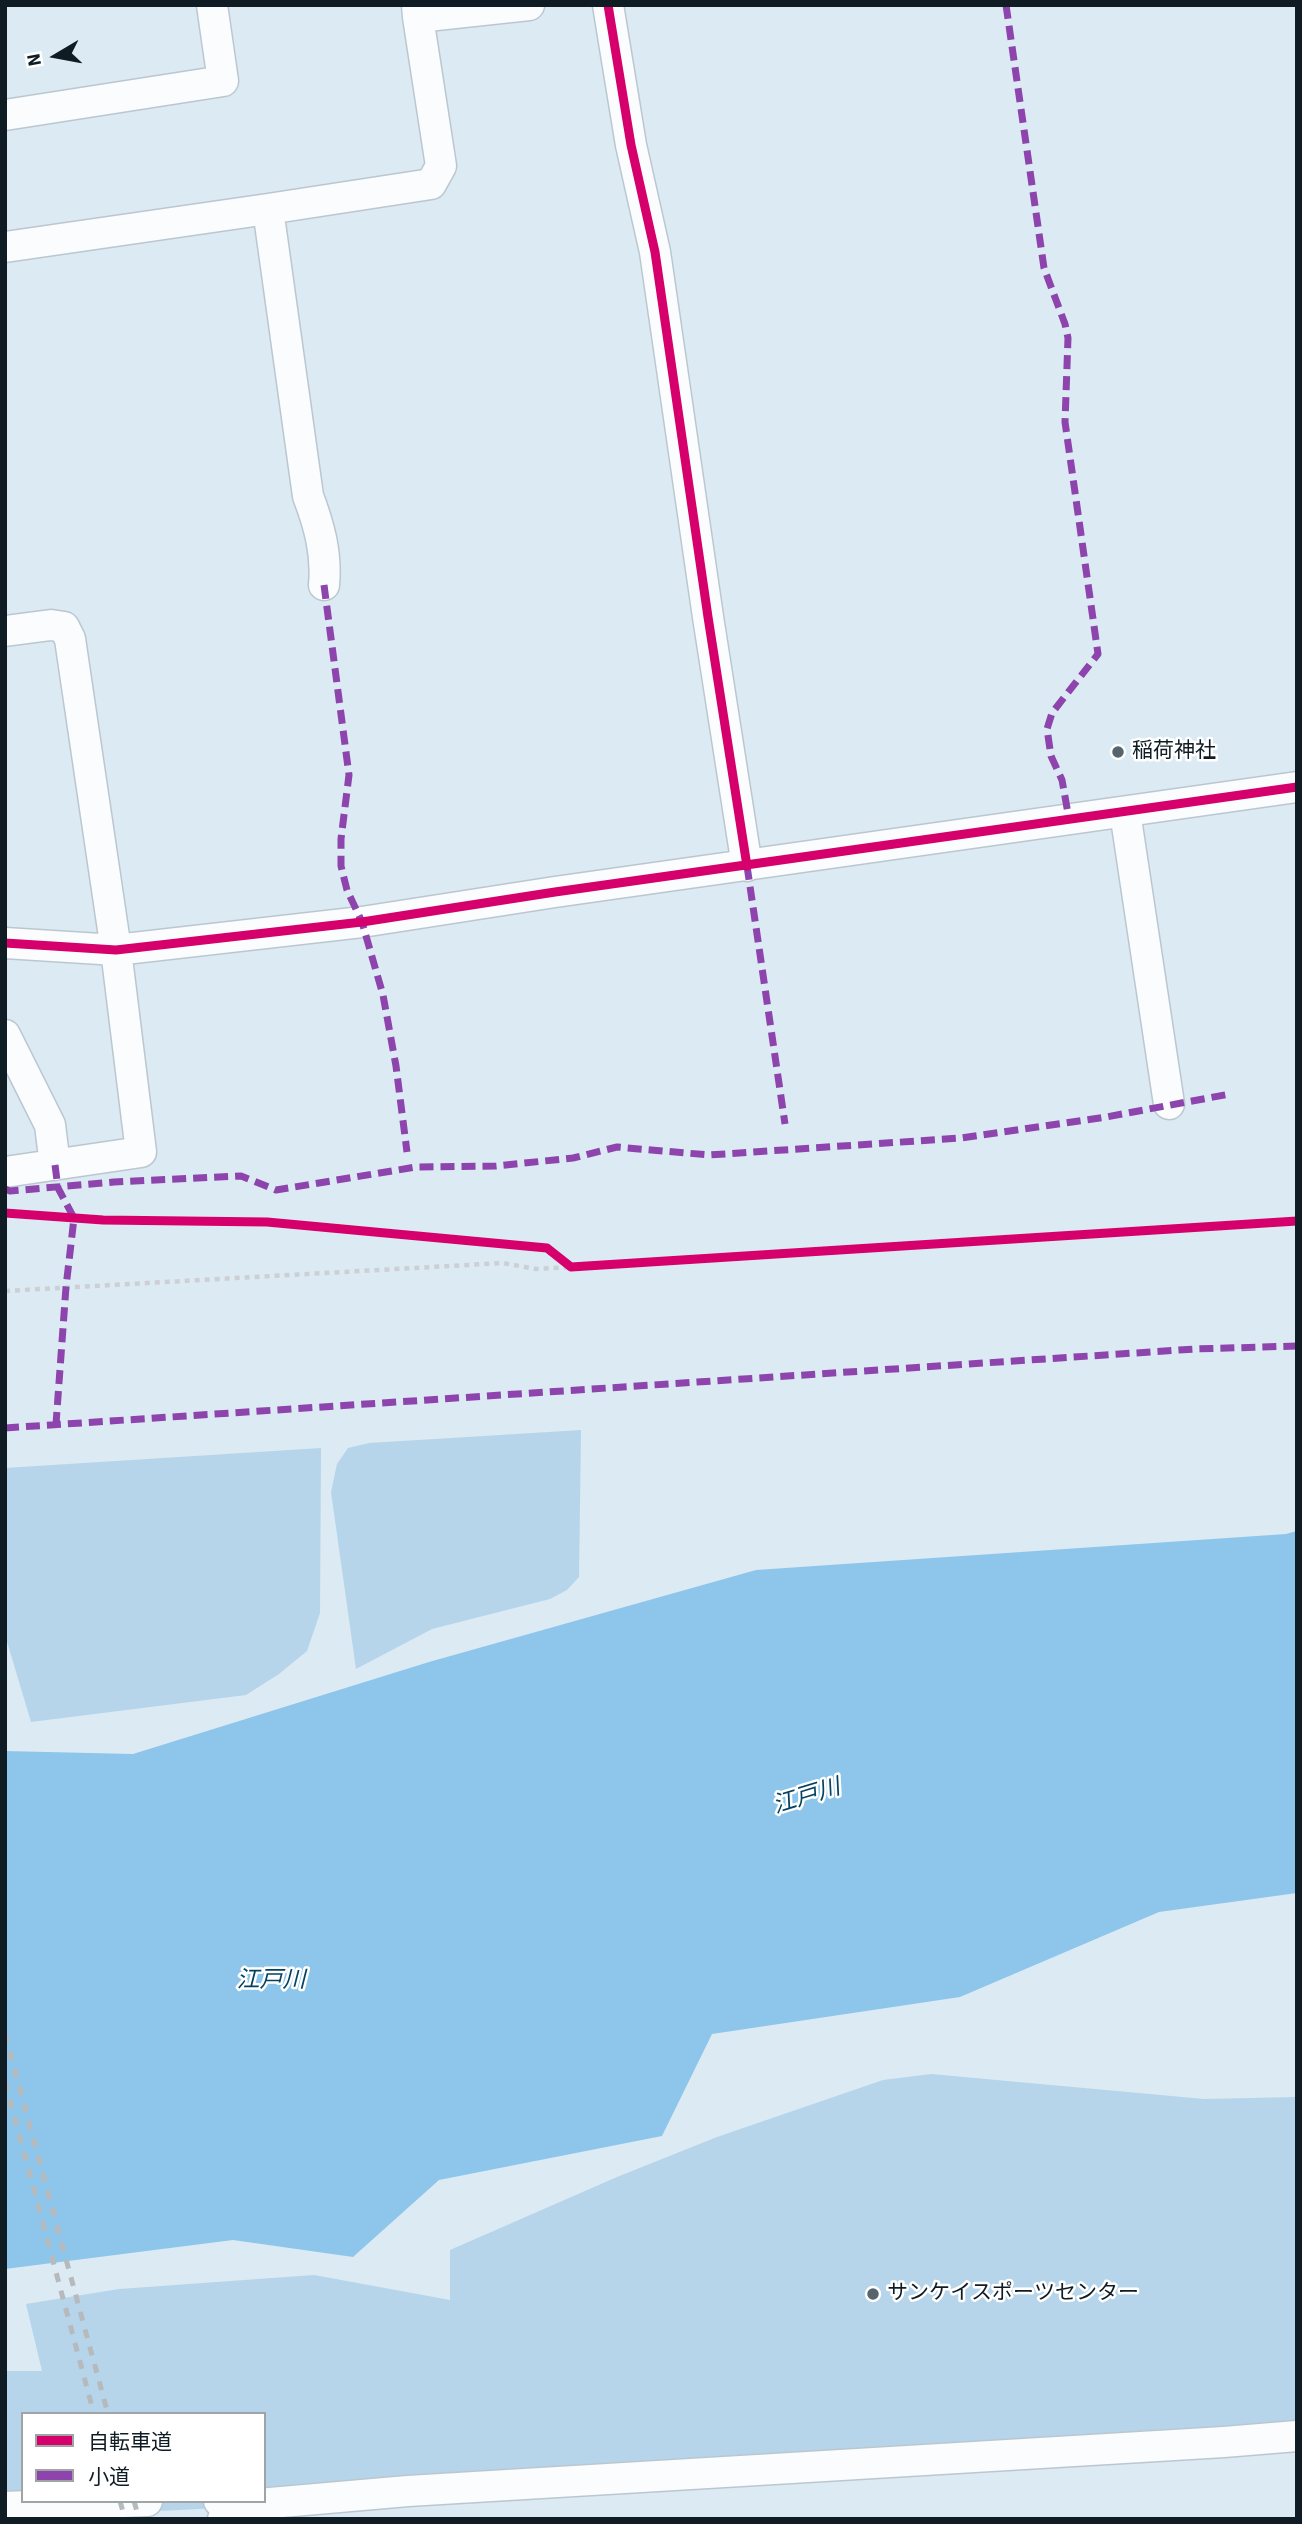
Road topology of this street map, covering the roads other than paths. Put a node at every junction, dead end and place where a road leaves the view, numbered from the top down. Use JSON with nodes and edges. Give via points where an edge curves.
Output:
{"nodes":[{"id":1,"x":212,"y":5,"type":"edge"},
{"id":2,"x":529,"y":5,"type":"edge"},
{"id":3,"x":608,"y":5,"type":"edge"},
{"id":4,"x":417,"y":11,"type":"edge"},
{"id":5,"x":5,"y":115,"type":"edge"},
{"id":6,"x":268,"y":209,"type":"junction"},
{"id":7,"x":5,"y":247,"type":"edge"},
{"id":8,"x":324,"y":585,"type":"dead end"},
{"id":9,"x":5,"y":631,"type":"edge"},
{"id":10,"x":1297,"y":787,"type":"edge"},
{"id":11,"x":1125,"y":812,"type":"junction"},
{"id":12,"x":746,"y":856,"type":"junction"},
{"id":13,"x":5,"y":943,"type":"edge"},
{"id":14,"x":116,"y":950,"type":"junction"},
{"id":15,"x":5,"y":1035,"type":"edge"},
{"id":16,"x":1169,"y":1104,"type":"dead end"},
{"id":17,"x":55,"y":1164,"type":"junction"},
{"id":18,"x":5,"y":1172,"type":"edge"},
{"id":19,"x":1297,"y":2435,"type":"edge"},
{"id":20,"x":100,"y":2503,"type":"edge"},
{"id":21,"x":5,"y":2507,"type":"edge"},
{"id":22,"x":229,"y":2508,"type":"edge"}],
"edges":[{"from":1,"to":5,"type":"street","via":[[223,81]]},
{"from":2,"to":4,"type":"street"},
{"from":3,"to":12,"type":"street","via":[[631,145],[656,252]]},
{"from":4,"to":6,"type":"street","via":[[441,166],[431,184]]},
{"from":6,"to":7,"type":"street"},
{"from":6,"to":8,"type":"street","via":[[308,496],[319,524],[326,566]]},
{"from":9,"to":14,"type":"street","via":[[64,626],[70,639]]},
{"from":10,"to":11,"type":"street"},
{"from":11,"to":12,"type":"street"},
{"from":11,"to":16,"type":"street"},
{"from":12,"to":14,"type":"street","via":[[362,922]]},
{"from":13,"to":14,"type":"street"},
{"from":14,"to":17,"type":"street","via":[[141,1152]]},
{"from":15,"to":17,"type":"street","via":[[50,1125]]},
{"from":17,"to":18,"type":"street"},
{"from":19,"to":22,"type":"street","via":[[408,2491]]},
{"from":20,"to":21,"type":"street"}]}
